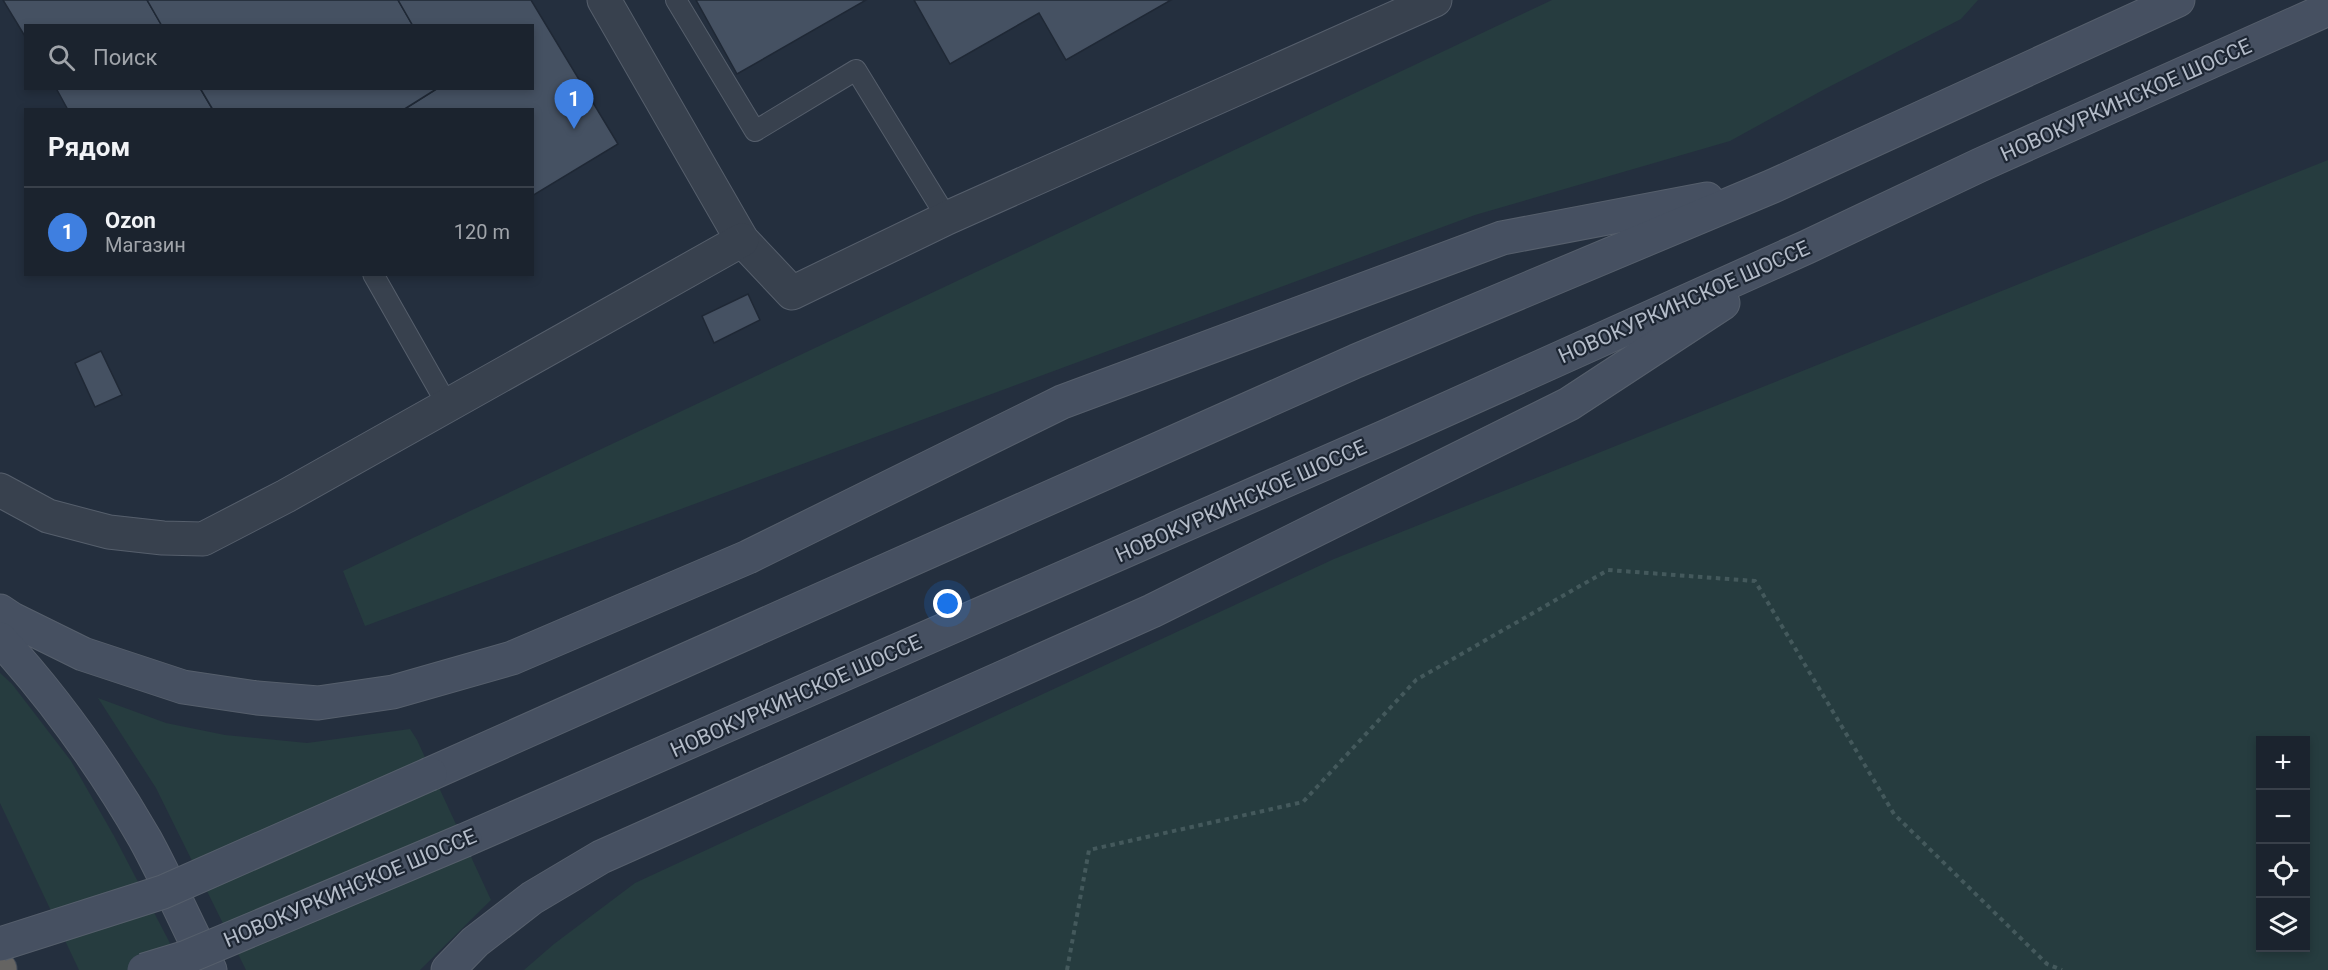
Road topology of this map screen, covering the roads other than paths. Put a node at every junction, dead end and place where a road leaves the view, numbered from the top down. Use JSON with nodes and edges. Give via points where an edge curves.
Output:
{"nodes":[{"id":1,"x":604,"y":0,"type":"edge"},
{"id":2,"x":676,"y":0,"type":"edge"},
{"id":3,"x":1435,"y":0,"type":"edge"},
{"id":4,"x":2178,"y":0,"type":"edge"},
{"id":5,"x":2328,"y":9,"type":"edge"},
{"id":6,"x":1773,"y":186,"type":"junction"},
{"id":7,"x":947,"y":218,"type":"junction"},
{"id":8,"x":742,"y":240,"type":"junction"},
{"id":9,"x":1807,"y":247,"type":"junction"},
{"id":10,"x":374,"y":276,"type":"edge"},
{"id":11,"x":448,"y":406,"type":"junction"},
{"id":12,"x":0,"y":490,"type":"edge"},
{"id":13,"x":0,"y":612,"type":"edge"},
{"id":14,"x":0,"y":639,"type":"edge"},
{"id":15,"x":0,"y":944,"type":"edge"},
{"id":16,"x":144,"y":970,"type":"edge"},
{"id":17,"x":210,"y":970,"type":"edge"},
{"id":18,"x":448,"y":970,"type":"edge"}],
"edges":[{"from":1,"to":8,"type":"street"},
{"from":2,"to":7,"type":"lane","via":[[755,131],[856,69]]},
{"from":3,"to":7,"type":"street"},
{"from":4,"to":6,"type":"main road"},
{"from":5,"to":9,"type":"main road","name":"НОВОКУРКИНСКОЕ ШОССЕ"},
{"from":6,"to":13,"type":"main road","via":[[1502,238],[1062,402],[748,557],[512,658],[393,692],[318,704],[183,687],[83,654]]},
{"from":6,"to":15,"type":"main road","bridge":true,"via":[[1356,361],[163,892]]},
{"from":7,"to":8,"type":"street","via":[[792,293]]},
{"from":8,"to":11,"type":"street"},
{"from":9,"to":16,"type":"main road","name":"НОВОКУРКИНСКОЕ ШОССЕ","bridge":true,"via":[[1388,436],[465,840],[187,957]]},
{"from":9,"to":18,"type":"main road","via":[[1569,405],[1152,611],[601,857],[532,898],[475,942]]},
{"from":10,"to":11,"type":"lane"},
{"from":11,"to":12,"type":"street","via":[[203,539],[110,532],[48,516]]},
{"from":14,"to":17,"type":"main road","via":[[70,724],[145,839]]}]}
